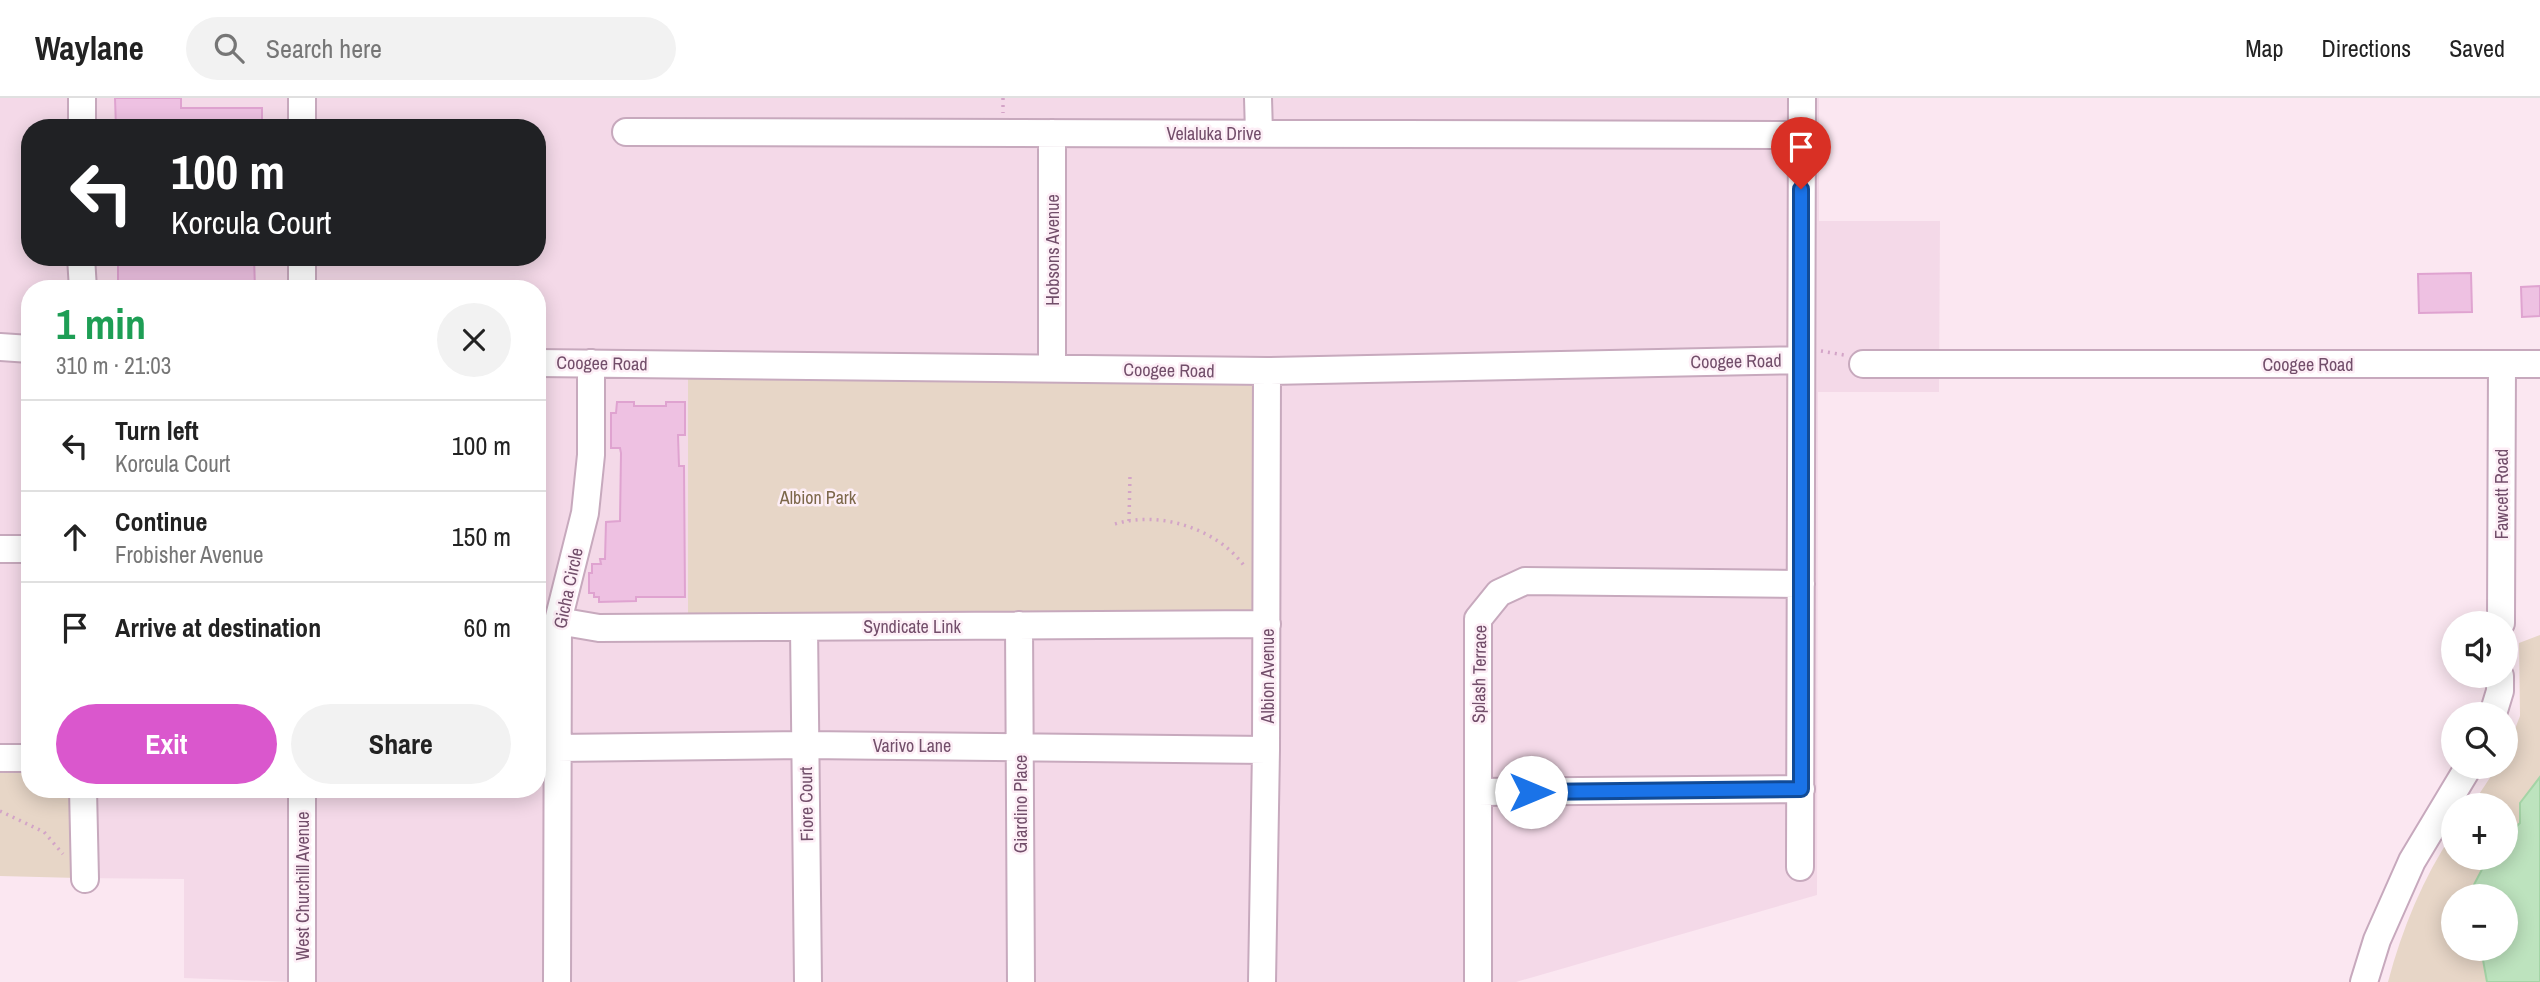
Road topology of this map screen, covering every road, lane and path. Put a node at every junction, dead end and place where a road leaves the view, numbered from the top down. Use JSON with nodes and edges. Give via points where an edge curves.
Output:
{"nodes":[{"id":1,"x":82,"y":98,"type":"edge"},
{"id":2,"x":302,"y":98,"type":"edge"},
{"id":3,"x":1258,"y":98,"type":"edge"},
{"id":4,"x":1802,"y":98,"type":"edge"},
{"id":5,"x":82,"y":119,"type":"edge"},
{"id":6,"x":302,"y":119,"type":"edge"},
{"id":7,"x":626,"y":132,"type":"dead end"},
{"id":8,"x":1052,"y":133,"type":"junction"},
{"id":9,"x":1259,"y":133,"type":"junction"},
{"id":10,"x":1802,"y":135,"type":"junction"},
{"id":11,"x":0,"y":347,"type":"edge"},
{"id":12,"x":21,"y":348,"type":"edge"},
{"id":13,"x":1801,"y":355,"type":"junction"},
{"id":14,"x":546,"y":363,"type":"edge"},
{"id":15,"x":591,"y":363,"type":"junction"},
{"id":16,"x":1863,"y":364,"type":"joint"},
{"id":17,"x":2502,"y":364,"type":"junction"},
{"id":18,"x":2540,"y":364,"type":"edge"},
{"id":19,"x":1052,"y":368,"type":"junction"},
{"id":20,"x":1267,"y":371,"type":"junction"},
{"id":21,"x":1129,"y":475,"type":"dead end"},
{"id":22,"x":1129,"y":521,"type":"junction"},
{"id":23,"x":1115,"y":524,"type":"dead end"},
{"id":24,"x":21,"y":549,"type":"edge"},
{"id":25,"x":0,"y":550,"type":"edge"},
{"id":26,"x":1248,"y":572,"type":"dead end"},
{"id":27,"x":1801,"y":584,"type":"junction"},
{"id":28,"x":2501,"y":611,"type":"edge"},
{"id":29,"x":558,"y":621,"type":"junction"},
{"id":30,"x":1267,"y":624,"type":"junction"},
{"id":31,"x":1019,"y":625,"type":"junction"},
{"id":32,"x":804,"y":626,"type":"junction"},
{"id":33,"x":806,"y":744,"type":"junction"},
{"id":34,"x":1020,"y":746,"type":"junction"},
{"id":35,"x":557,"y":748,"type":"junction"},
{"id":36,"x":1266,"y":750,"type":"junction"},
{"id":37,"x":0,"y":758,"type":"edge"},
{"id":38,"x":21,"y":758,"type":"edge"},
{"id":39,"x":2461,"y":779,"type":"edge"},
{"id":40,"x":1801,"y":789,"type":"junction"},
{"id":41,"x":1478,"y":792,"type":"junction"},
{"id":42,"x":83,"y":798,"type":"edge"},
{"id":43,"x":302,"y":798,"type":"edge"},
{"id":44,"x":0,"y":811,"type":"edge"},
{"id":45,"x":1800,"y":866,"type":"dead end"},
{"id":46,"x":85,"y":879,"type":"joint"},
{"id":47,"x":302,"y":982,"type":"edge"},
{"id":48,"x":557,"y":982,"type":"edge"},
{"id":49,"x":808,"y":982,"type":"edge"},
{"id":50,"x":1021,"y":982,"type":"edge"},
{"id":51,"x":1262,"y":982,"type":"edge"},
{"id":52,"x":1478,"y":982,"type":"edge"},
{"id":53,"x":2364,"y":982,"type":"edge"}],
"edges":[{"from":1,"to":5,"type":"street"},
{"from":2,"to":6,"type":"street"},
{"from":3,"to":9,"type":"street"},
{"from":4,"to":10,"type":"street"},
{"from":7,"to":8,"type":"street","name":"Velaluka Drive"},
{"from":8,"to":9,"type":"street","name":"Velaluka Drive"},
{"from":8,"to":19,"type":"street","name":"Hobsons Avenue"},
{"from":9,"to":10,"type":"street","name":"Velaluka Drive"},
{"from":10,"to":13,"type":"street"},
{"from":11,"to":12,"type":"street"},
{"from":13,"to":16,"type":"path","via":[[1838,352]]},
{"from":13,"to":20,"type":"street","name":"Coogee Road"},
{"from":13,"to":27,"type":"street"},
{"from":14,"to":15,"type":"street","name":"Coogee Road"},
{"from":15,"to":19,"type":"street","name":"Coogee Road"},
{"from":15,"to":29,"type":"street","name":"Gicha Circle","via":[[591,455],[585,513]]},
{"from":16,"to":17,"type":"street","name":"Coogee Road"},
{"from":17,"to":18,"type":"street","name":"Coogee Road"},
{"from":17,"to":28,"type":"street","name":"Fawcett Road"},
{"from":19,"to":20,"type":"street","name":"Coogee Road"},
{"from":20,"to":30,"type":"street","name":"Albion Avenue"},
{"from":21,"to":22,"type":"path"},
{"from":22,"to":23,"type":"path"},
{"from":22,"to":26,"type":"path","via":[[1177,523],[1200,531],[1230,551]]},
{"from":24,"to":25,"type":"street"},
{"from":27,"to":40,"type":"street"},
{"from":27,"to":41,"type":"street","name":"Splash Terrace","via":[[1525,581],[1499,593],[1478,619]]},
{"from":29,"to":32,"type":"street","name":"Syndicate Link","via":[[599,628]]},
{"from":29,"to":35,"type":"street","name":"Gicha Circle"},
{"from":30,"to":31,"type":"street","name":"Syndicate Link"},
{"from":30,"to":36,"type":"street","name":"Albion Avenue"},
{"from":31,"to":32,"type":"street","name":"Syndicate Link"},
{"from":31,"to":34,"type":"street","name":"Giardino Place"},
{"from":32,"to":33,"type":"street","name":"Fiore Court"},
{"from":33,"to":34,"type":"street","name":"Varivo Lane"},
{"from":33,"to":35,"type":"street","name":"Varivo Lane"},
{"from":33,"to":49,"type":"street","name":"Fiore Court"},
{"from":34,"to":36,"type":"street","name":"Varivo Lane"},
{"from":34,"to":50,"type":"street","name":"Giardino Place"},
{"from":35,"to":48,"type":"street","name":"Gicha Circle"},
{"from":36,"to":51,"type":"street","name":"Albion Avenue"},
{"from":37,"to":38,"type":"street"},
{"from":39,"to":53,"type":"street","via":[[2412,861]]},
{"from":40,"to":41,"type":"street"},
{"from":40,"to":45,"type":"street"},
{"from":41,"to":52,"type":"street","name":"Splash Terrace"},
{"from":42,"to":46,"type":"street"},
{"from":43,"to":47,"type":"street","name":"West Churchill Avenue"},
{"from":44,"to":46,"type":"path","via":[[44,832]]}]}
